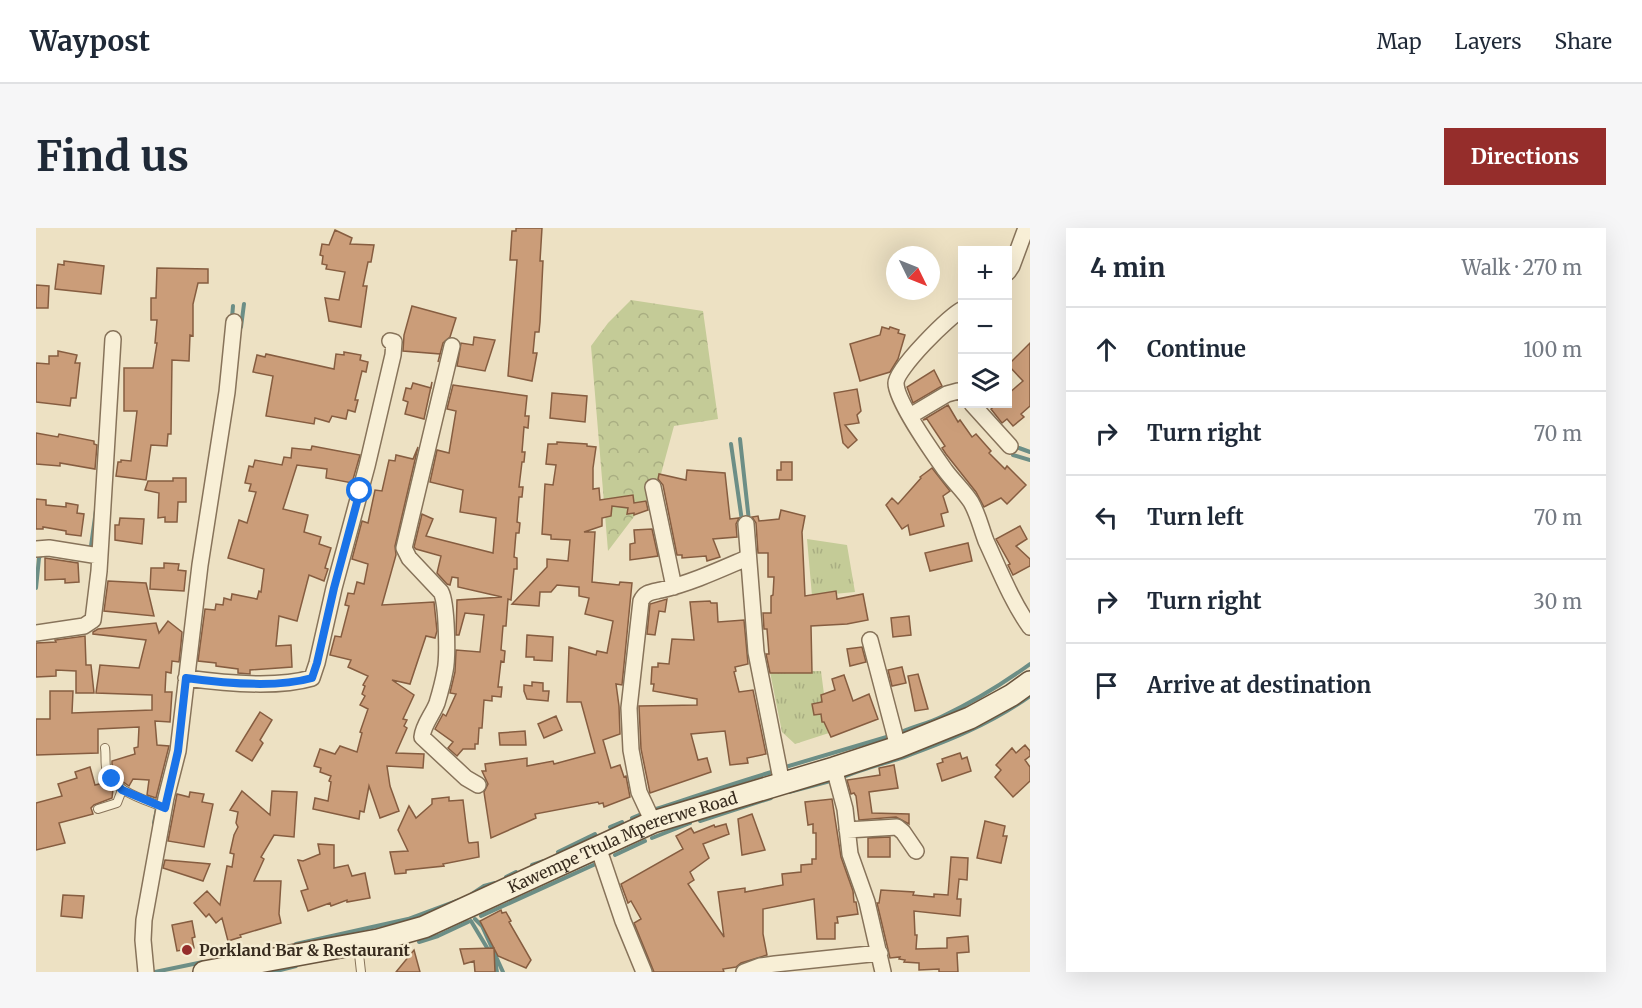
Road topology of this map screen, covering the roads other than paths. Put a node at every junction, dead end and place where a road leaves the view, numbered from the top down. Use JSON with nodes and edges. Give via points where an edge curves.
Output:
{"nodes":[{"id":1,"x":1026,"y":228,"type":"edge"},
{"id":2,"x":1012,"y":266,"type":"edge"},
{"id":3,"x":958,"y":313,"type":"edge"},
{"id":4,"x":234,"y":322,"type":"dead end"},
{"id":5,"x":113,"y":339,"type":"dead end"},
{"id":6,"x":390,"y":341,"type":"dead end"},
{"id":7,"x":452,"y":346,"type":"dead end"},
{"id":8,"x":958,"y":391,"type":"edge"},
{"id":9,"x":976,"y":408,"type":"edge"},
{"id":10,"x":910,"y":416,"type":"junction"},
{"id":11,"x":1010,"y":446,"type":"dead end"},
{"id":12,"x":653,"y":487,"type":"dead end"},
{"id":13,"x":746,"y":524,"type":"dead end"},
{"id":14,"x":36,"y":549,"type":"edge"},
{"id":15,"x":99,"y":556,"type":"junction"},
{"id":16,"x":747,"y":558,"type":"junction"},
{"id":17,"x":674,"y":587,"type":"junction"},
{"id":18,"x":1030,"y":627,"type":"edge"},
{"id":19,"x":36,"y":633,"type":"edge"},
{"id":20,"x":870,"y":640,"type":"dead end"},
{"id":21,"x":186,"y":678,"type":"junction"},
{"id":22,"x":1030,"y":682,"type":"edge"},
{"id":23,"x":898,"y":747,"type":"junction"},
{"id":24,"x":105,"y":748,"type":"dead end"},
{"id":25,"x":834,"y":768,"type":"junction"},
{"id":26,"x":782,"y":784,"type":"junction"},
{"id":27,"x":478,"y":785,"type":"dead end"},
{"id":28,"x":122,"y":790,"type":"junction"},
{"id":29,"x":165,"y":808,"type":"junction"},
{"id":30,"x":98,"y":809,"type":"dead end"},
{"id":31,"x":653,"y":822,"type":"junction"},
{"id":32,"x":847,"y":830,"type":"junction"},
{"id":33,"x":598,"y":847,"type":"junction"},
{"id":34,"x":916,"y":851,"type":"dead end"},
{"id":35,"x":358,"y":944,"type":"junction"},
{"id":36,"x":880,"y":953,"type":"junction"},
{"id":37,"x":146,"y":972,"type":"edge"},
{"id":38,"x":204,"y":972,"type":"edge"},
{"id":39,"x":361,"y":972,"type":"edge"},
{"id":40,"x":644,"y":972,"type":"edge"},
{"id":41,"x":744,"y":972,"type":"edge"},
{"id":42,"x":883,"y":972,"type":"edge"}],
"edges":[{"from":1,"to":2,"type":"street"},
{"from":3,"to":10,"type":"street","via":[[936,329],[899,373],[899,396]]},
{"from":4,"to":21,"type":"street"},
{"from":5,"to":15,"type":"street"},
{"from":6,"to":21,"type":"street","via":[[394,342],[393,355],[312,678],[291,682]]},
{"from":7,"to":27,"type":"street","via":[[404,548],[441,592],[446,611],[446,669],[422,737]]},
{"from":8,"to":10,"type":"street"},
{"from":9,"to":11,"type":"street"},
{"from":10,"to":18,"type":"street","via":[[944,469],[972,502],[998,566]]},
{"from":12,"to":17,"type":"street"},
{"from":13,"to":16,"type":"street"},
{"from":14,"to":15,"type":"street"},
{"from":15,"to":19,"type":"street","via":[[93,620],[84,626]]},
{"from":16,"to":17,"type":"street"},
{"from":16,"to":26,"type":"street","via":[[756,652]]},
{"from":17,"to":31,"type":"street","via":[[647,593],[641,601],[629,708],[639,792]]},
{"from":20,"to":23,"type":"street"},
{"from":21,"to":29,"type":"street","via":[[178,751]]},
{"from":22,"to":23,"type":"street","name":"Kawempe Ttula Mpererwe Road","via":[[970,718]]},
{"from":23,"to":25,"type":"street","name":"Kawempe Ttula Mpererwe Road"},
{"from":24,"to":28,"type":"lane","via":[[106,768]]},
{"from":25,"to":26,"type":"street","name":"Kawempe Ttula Mpererwe Road"},
{"from":25,"to":32,"type":"street"},
{"from":26,"to":31,"type":"street","name":"Kawempe Ttula Mpererwe Road"},
{"from":28,"to":29,"type":"lane"},
{"from":28,"to":30,"type":"lane","via":[[117,803]]},
{"from":29,"to":37,"type":"street","via":[[144,920]]},
{"from":31,"to":33,"type":"street","name":"Kawempe Ttula Mpererwe Road"},
{"from":32,"to":34,"type":"street","via":[[897,827]]},
{"from":32,"to":36,"type":"street","via":[[850,854]]},
{"from":33,"to":35,"type":"street","name":"Kawempe Ttula Mpererwe Road","via":[[424,927]]},
{"from":33,"to":40,"type":"street"},
{"from":35,"to":38,"type":"street","name":"Kawempe Ttula Mpererwe Road"},
{"from":35,"to":39,"type":"lane"},
{"from":36,"to":41,"type":"street","via":[[760,966]]},
{"from":36,"to":42,"type":"street"}]}
